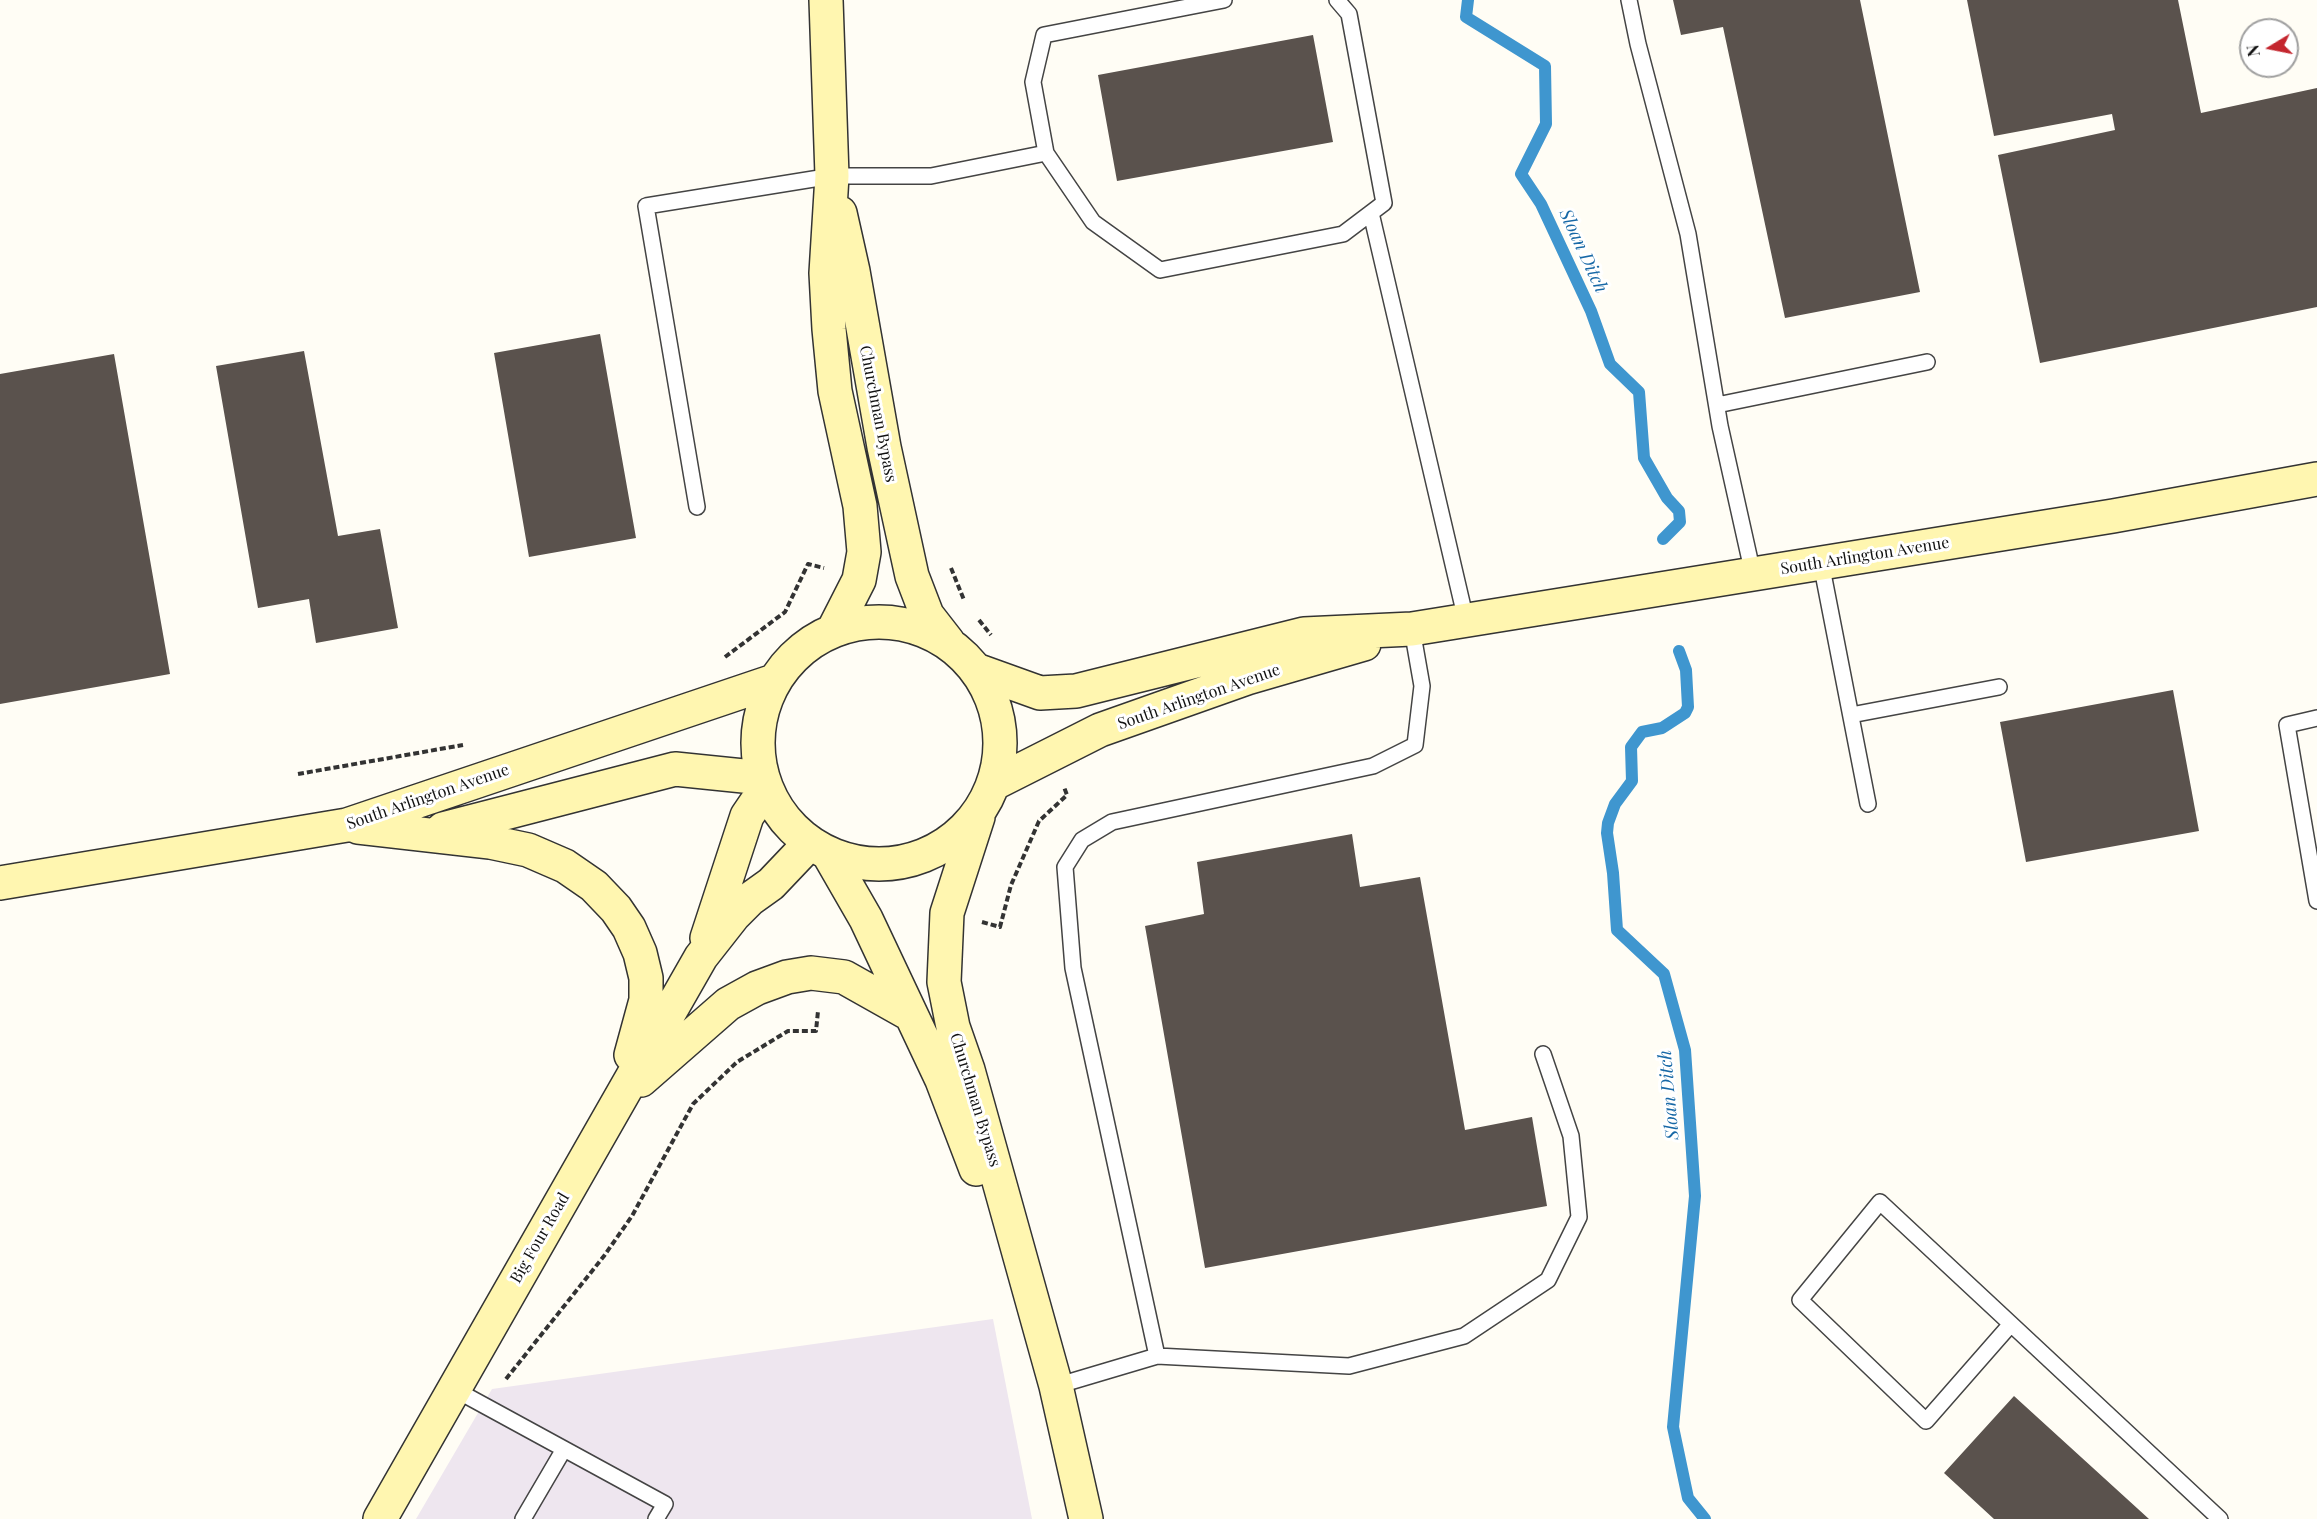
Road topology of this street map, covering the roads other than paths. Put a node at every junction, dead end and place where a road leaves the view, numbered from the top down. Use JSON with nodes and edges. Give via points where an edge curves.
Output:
{"nodes":[{"id":1,"x":826,"y":0,"type":"edge"},
{"id":2,"x":1224,"y":0,"type":"edge"},
{"id":3,"x":1337,"y":0,"type":"edge"},
{"id":4,"x":1629,"y":0,"type":"edge"},
{"id":5,"x":1046,"y":153,"type":"junction"},
{"id":6,"x":832,"y":176,"type":"junction"},
{"id":7,"x":1371,"y":213,"type":"junction"},
{"id":8,"x":1927,"y":362,"type":"dead end"},
{"id":9,"x":1717,"y":405,"type":"junction"},
{"id":10,"x":2317,"y":479,"type":"edge"},
{"id":11,"x":697,"y":507,"type":"dead end"},
{"id":12,"x":1821,"y":563,"type":"junction"},
{"id":13,"x":1753,"y":574,"type":"junction"},
{"id":14,"x":1466,"y":620,"type":"junction"},
{"id":15,"x":834,"y":629,"type":"junction"},
{"id":16,"x":1412,"y":629,"type":"junction"},
{"id":17,"x":948,"y":642,"type":"junction"},
{"id":18,"x":976,"y":670,"type":"junction"},
{"id":19,"x":774,"y":681,"type":"junction"},
{"id":20,"x":1999,"y":687,"type":"dead end"},
{"id":21,"x":1851,"y":715,"type":"junction"},
{"id":22,"x":2317,"y":718,"type":"edge"},
{"id":23,"x":764,"y":783,"type":"junction"},
{"id":24,"x":986,"y":798,"type":"junction"},
{"id":25,"x":1868,"y":804,"type":"dead end"},
{"id":26,"x":347,"y":825,"type":"junction"},
{"id":27,"x":423,"y":834,"type":"junction"},
{"id":28,"x":819,"y":848,"type":"junction"},
{"id":29,"x":0,"y":883,"type":"edge"},
{"id":30,"x":2317,"y":901,"type":"edge"},
{"id":31,"x":701,"y":957,"type":"junction"},
{"id":32,"x":908,"y":1013,"type":"junction"},
{"id":33,"x":1543,"y":1054,"type":"dead end"},
{"id":34,"x":619,"y":1100,"type":"junction"},
{"id":35,"x":2011,"y":1324,"type":"junction"},
{"id":36,"x":1157,"y":1356,"type":"junction"},
{"id":37,"x":1056,"y":1386,"type":"junction"},
{"id":38,"x":454,"y":1389,"type":"junction"},
{"id":39,"x":564,"y":1449,"type":"junction"},
{"id":40,"x":380,"y":1519,"type":"edge"},
{"id":41,"x":523,"y":1519,"type":"edge"},
{"id":42,"x":656,"y":1519,"type":"edge"},
{"id":43,"x":1086,"y":1519,"type":"edge"},
{"id":44,"x":2220,"y":1519,"type":"edge"}],
"edges":[{"from":1,"to":6,"type":"main road","name":"Churchman Bypass"},
{"from":2,"to":5,"type":"lane","via":[[1044,35],[1033,82]]},
{"from":3,"to":7,"type":"lane","via":[[1349,14],[1384,203]]},
{"from":4,"to":9,"type":"lane","via":[[1688,234]]},
{"from":5,"to":6,"type":"lane","via":[[931,176]]},
{"from":5,"to":7,"type":"lane","via":[[1093,222],[1160,270],[1343,234]]},
{"from":6,"to":11,"type":"lane","via":[[646,206]]},
{"from":6,"to":15,"type":"main road","name":"Churchman Bypass","via":[[826,273],[829,329],[835,391],[860,506],[864,552],[859,580]]},
{"from":6,"to":17,"type":"main road","name":"Churchman Bypass","via":[[912,576],[927,615]]},
{"from":7,"to":14,"type":"lane"},
{"from":8,"to":9,"type":"lane"},
{"from":9,"to":13,"type":"lane"},
{"from":10,"to":12,"type":"main road","name":"South Arlington Avenue"},
{"from":12,"to":13,"type":"main road","name":"South Arlington Avenue"},
{"from":12,"to":21,"type":"lane"},
{"from":13,"to":14,"type":"main road","name":"South Arlington Avenue"},
{"from":14,"to":16,"type":"main road","name":"South Arlington Avenue"},
{"from":15,"to":17,"type":"main road","via":[[862,622],[892,622],[921,628]]},
{"from":15,"to":19,"type":"main road","via":[[800,650]]},
{"from":16,"to":18,"type":"main road","name":"South Arlington Avenue","via":[[1304,634],[1076,691],[1040,693]]},
{"from":16,"to":24,"type":"main road","name":"South Arlington Avenue","via":[[1248,678],[1110,726]]},
{"from":16,"to":36,"type":"lane","via":[[1422,686],[1415,745],[1373,766],[1112,822],[1082,840],[1065,867],[1073,968]]},
{"from":17,"to":18,"type":"main road"},
{"from":18,"to":24,"type":"main road","name":"Churchman Bypass","via":[[991,696],[1000,725],[1000,755]]},
{"from":19,"to":23,"type":"main road","via":[[759,728],[758,754]]},
{"from":19,"to":26,"type":"main road","name":"South Arlington Avenue"},
{"from":20,"to":21,"type":"lane"},
{"from":21,"to":25,"type":"lane"},
{"from":22,"to":30,"type":"lane","via":[[2287,725]]},
{"from":23,"to":27,"type":"main road","name":"South Arlington Avenue","via":[[675,769]]},
{"from":23,"to":28,"type":"main road","via":[[792,828]]},
{"from":23,"to":31,"type":"main road","name":"Big Four Road","via":[[747,816]]},
{"from":24,"to":28,"type":"main road","via":[[956,837],[928,855],[895,864],[860,864]]},
{"from":24,"to":37,"type":"main road","name":"Churchman Bypass","via":[[947,913],[944,982],[953,1027]]},
{"from":26,"to":27,"type":"main road"},
{"from":26,"to":29,"type":"main road","name":"South Arlington Avenue"},
{"from":27,"to":34,"type":"main road","via":[[528,850],[565,866],[594,886],[616,909],[629,927],[646,978],[646,1000]]},
{"from":28,"to":31,"type":"main road","name":"Big Four Road","via":[[750,899]]},
{"from":28,"to":32,"type":"main road","name":"Churchman Bypass","via":[[866,919]]},
{"from":31,"to":34,"type":"main road","name":"Big Four Road"},
{"from":32,"to":34,"type":"main road","via":[[844,977],[811,973],[787,977],[728,1004]]},
{"from":32,"to":37,"type":"main road","name":"Churchman Bypass","via":[[942,1080]]},
{"from":33,"to":36,"type":"lane","via":[[1571,1136],[1579,1217],[1548,1280],[1464,1336],[1349,1366]]},
{"from":34,"to":38,"type":"main road","name":"Big Four Road"},
{"from":35,"to":35,"type":"lane","via":[[1880,1202],[1800,1300],[1926,1421]]},
{"from":35,"to":44,"type":"lane"},
{"from":36,"to":37,"type":"lane"},
{"from":37,"to":43,"type":"main road","name":"Churchman Bypass"},
{"from":38,"to":39,"type":"lane"},
{"from":38,"to":40,"type":"main road","name":"Big Four Road"},
{"from":39,"to":41,"type":"lane"},
{"from":39,"to":42,"type":"lane","via":[[665,1503]]}]}
